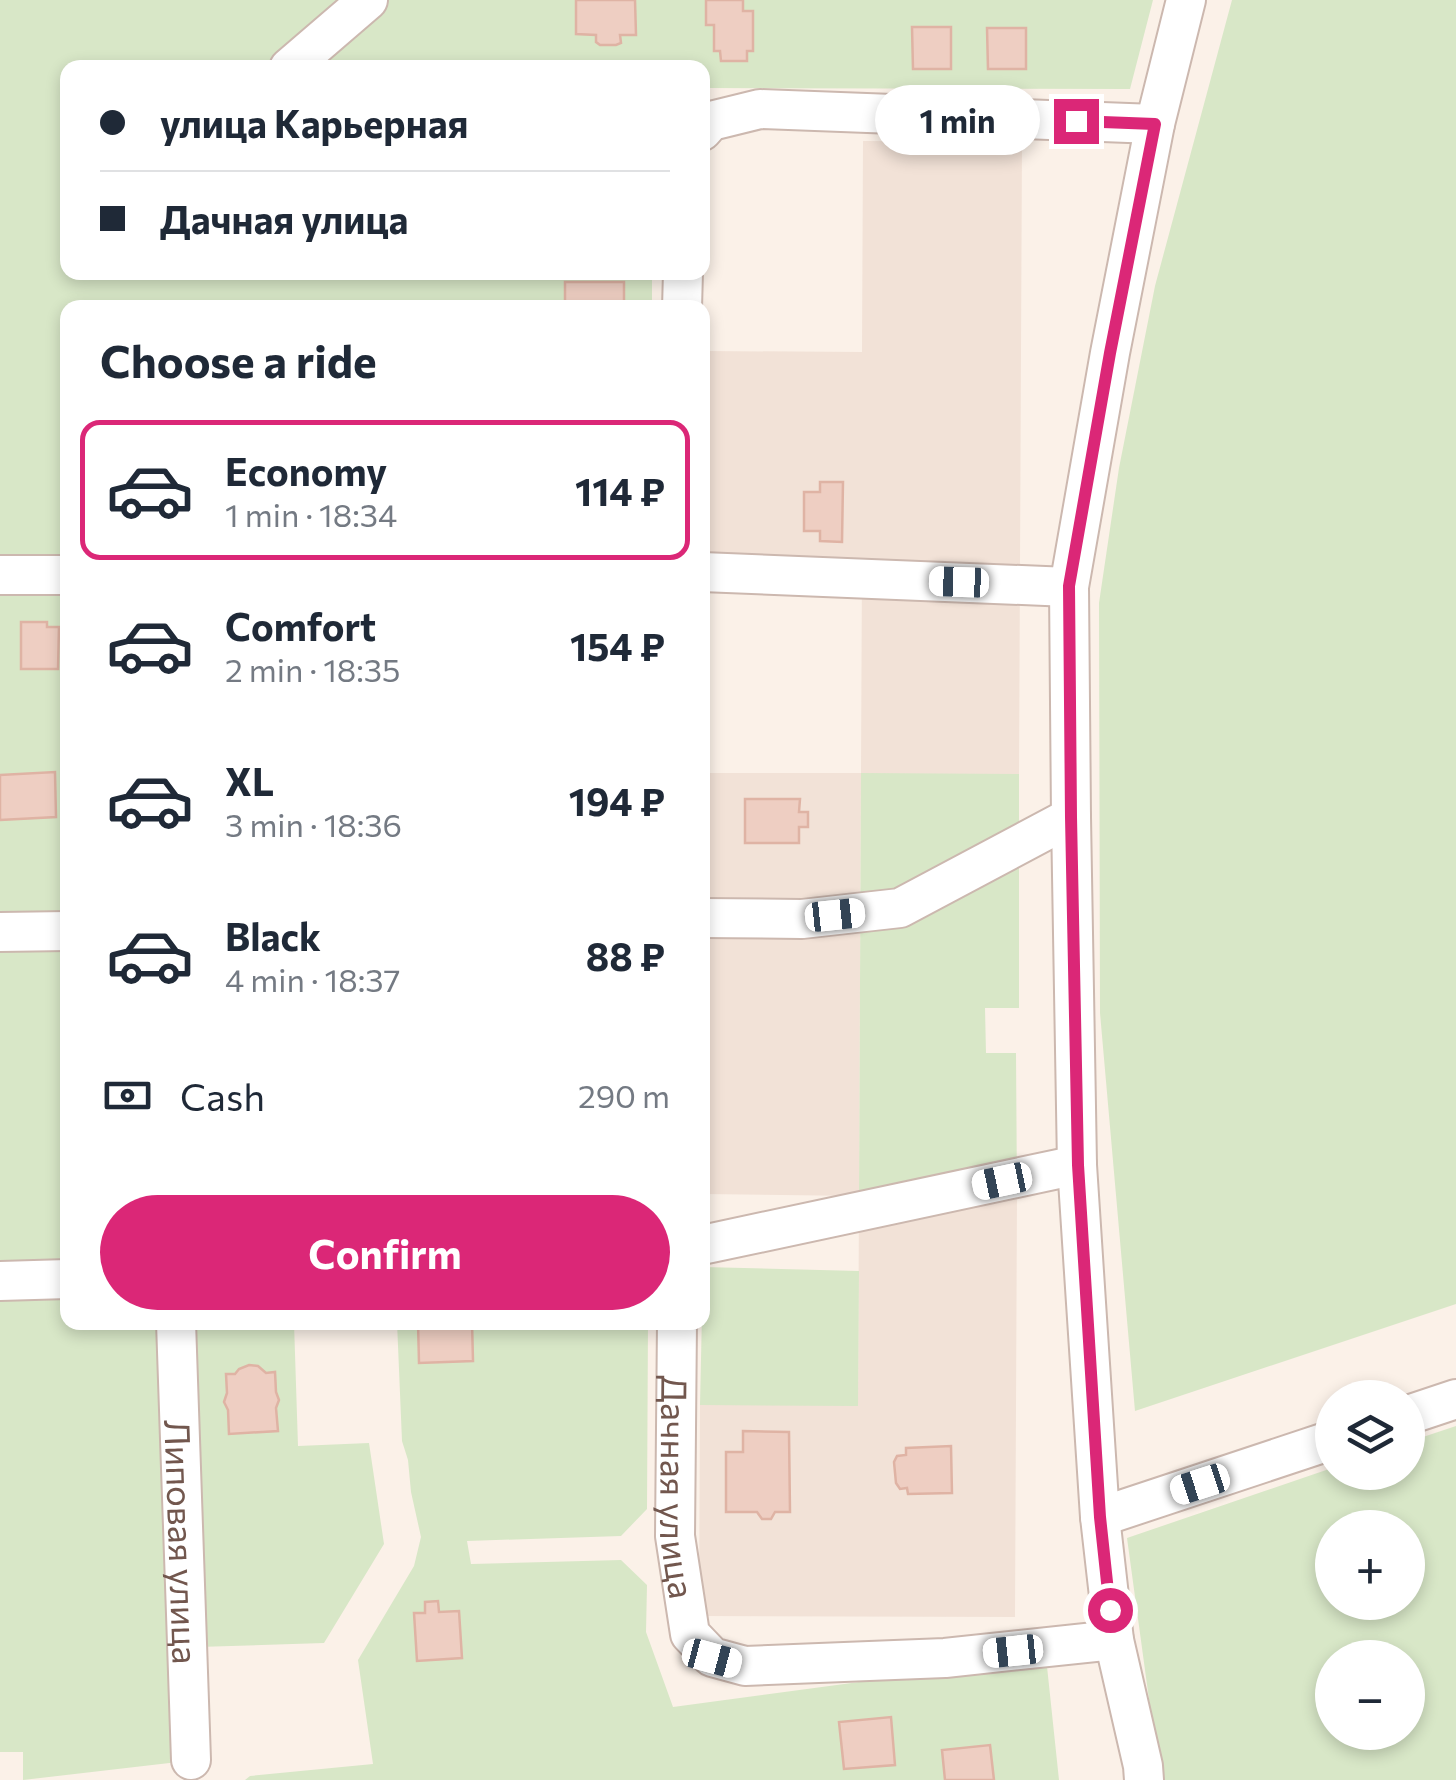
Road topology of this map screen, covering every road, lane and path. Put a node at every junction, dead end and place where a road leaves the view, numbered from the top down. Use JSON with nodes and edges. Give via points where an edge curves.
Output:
{"nodes":[{"id":1,"x":368,"y":0,"type":"edge"},
{"id":2,"x":1186,"y":0,"type":"edge"},
{"id":3,"x":299,"y":60,"type":"edge"},
{"id":4,"x":710,"y":122,"type":"edge"},
{"id":5,"x":1155,"y":124,"type":"junction"},
{"id":6,"x":710,"y":572,"type":"edge"},
{"id":7,"x":60,"y":574,"type":"edge"},
{"id":8,"x":0,"y":575,"type":"edge"},
{"id":9,"x":1069,"y":586,"type":"junction"},
{"id":10,"x":1071,"y":817,"type":"junction"},
{"id":11,"x":710,"y":918,"type":"edge"},
{"id":12,"x":60,"y":931,"type":"edge"},
{"id":13,"x":0,"y":932,"type":"edge"},
{"id":14,"x":1078,"y":1165,"type":"junction"},
{"id":15,"x":710,"y":1243,"type":"edge"},
{"id":16,"x":60,"y":1279,"type":"edge"},
{"id":17,"x":0,"y":1282,"type":"edge"},
{"id":18,"x":176,"y":1330,"type":"edge"},
{"id":19,"x":677,"y":1330,"type":"edge"},
{"id":20,"x":1456,"y":1399,"type":"edge"},
{"id":21,"x":1425,"y":1409,"type":"edge"},
{"id":22,"x":1315,"y":1446,"type":"edge"},
{"id":23,"x":1100,"y":1517,"type":"junction"},
{"id":24,"x":1114,"y":1640,"type":"junction"},
{"id":25,"x":190,"y":1760,"type":"dead end"},
{"id":26,"x":1144,"y":1780,"type":"edge"}],
"edges":[{"from":1,"to":3,"type":"street"},
{"from":2,"to":5,"type":"street"},
{"from":4,"to":5,"type":"street","via":[[760,109]]},
{"from":5,"to":9,"type":"street"},
{"from":6,"to":9,"type":"street"},
{"from":7,"to":8,"type":"street"},
{"from":9,"to":10,"type":"street"},
{"from":10,"to":11,"type":"street","via":[[900,908]]},
{"from":10,"to":14,"type":"street"},
{"from":12,"to":13,"type":"street"},
{"from":14,"to":15,"type":"street"},
{"from":14,"to":23,"type":"street"},
{"from":16,"to":17,"type":"street"},
{"from":18,"to":25,"type":"street","name":"Липовая улица"},
{"from":19,"to":24,"type":"street","name":"Дачная улица","via":[[675,1536],[690,1634],[712,1658],[744,1666],[909,1659]]},
{"from":20,"to":21,"type":"street"},
{"from":22,"to":23,"type":"street"},
{"from":23,"to":24,"type":"street"},
{"from":24,"to":26,"type":"street"}]}
